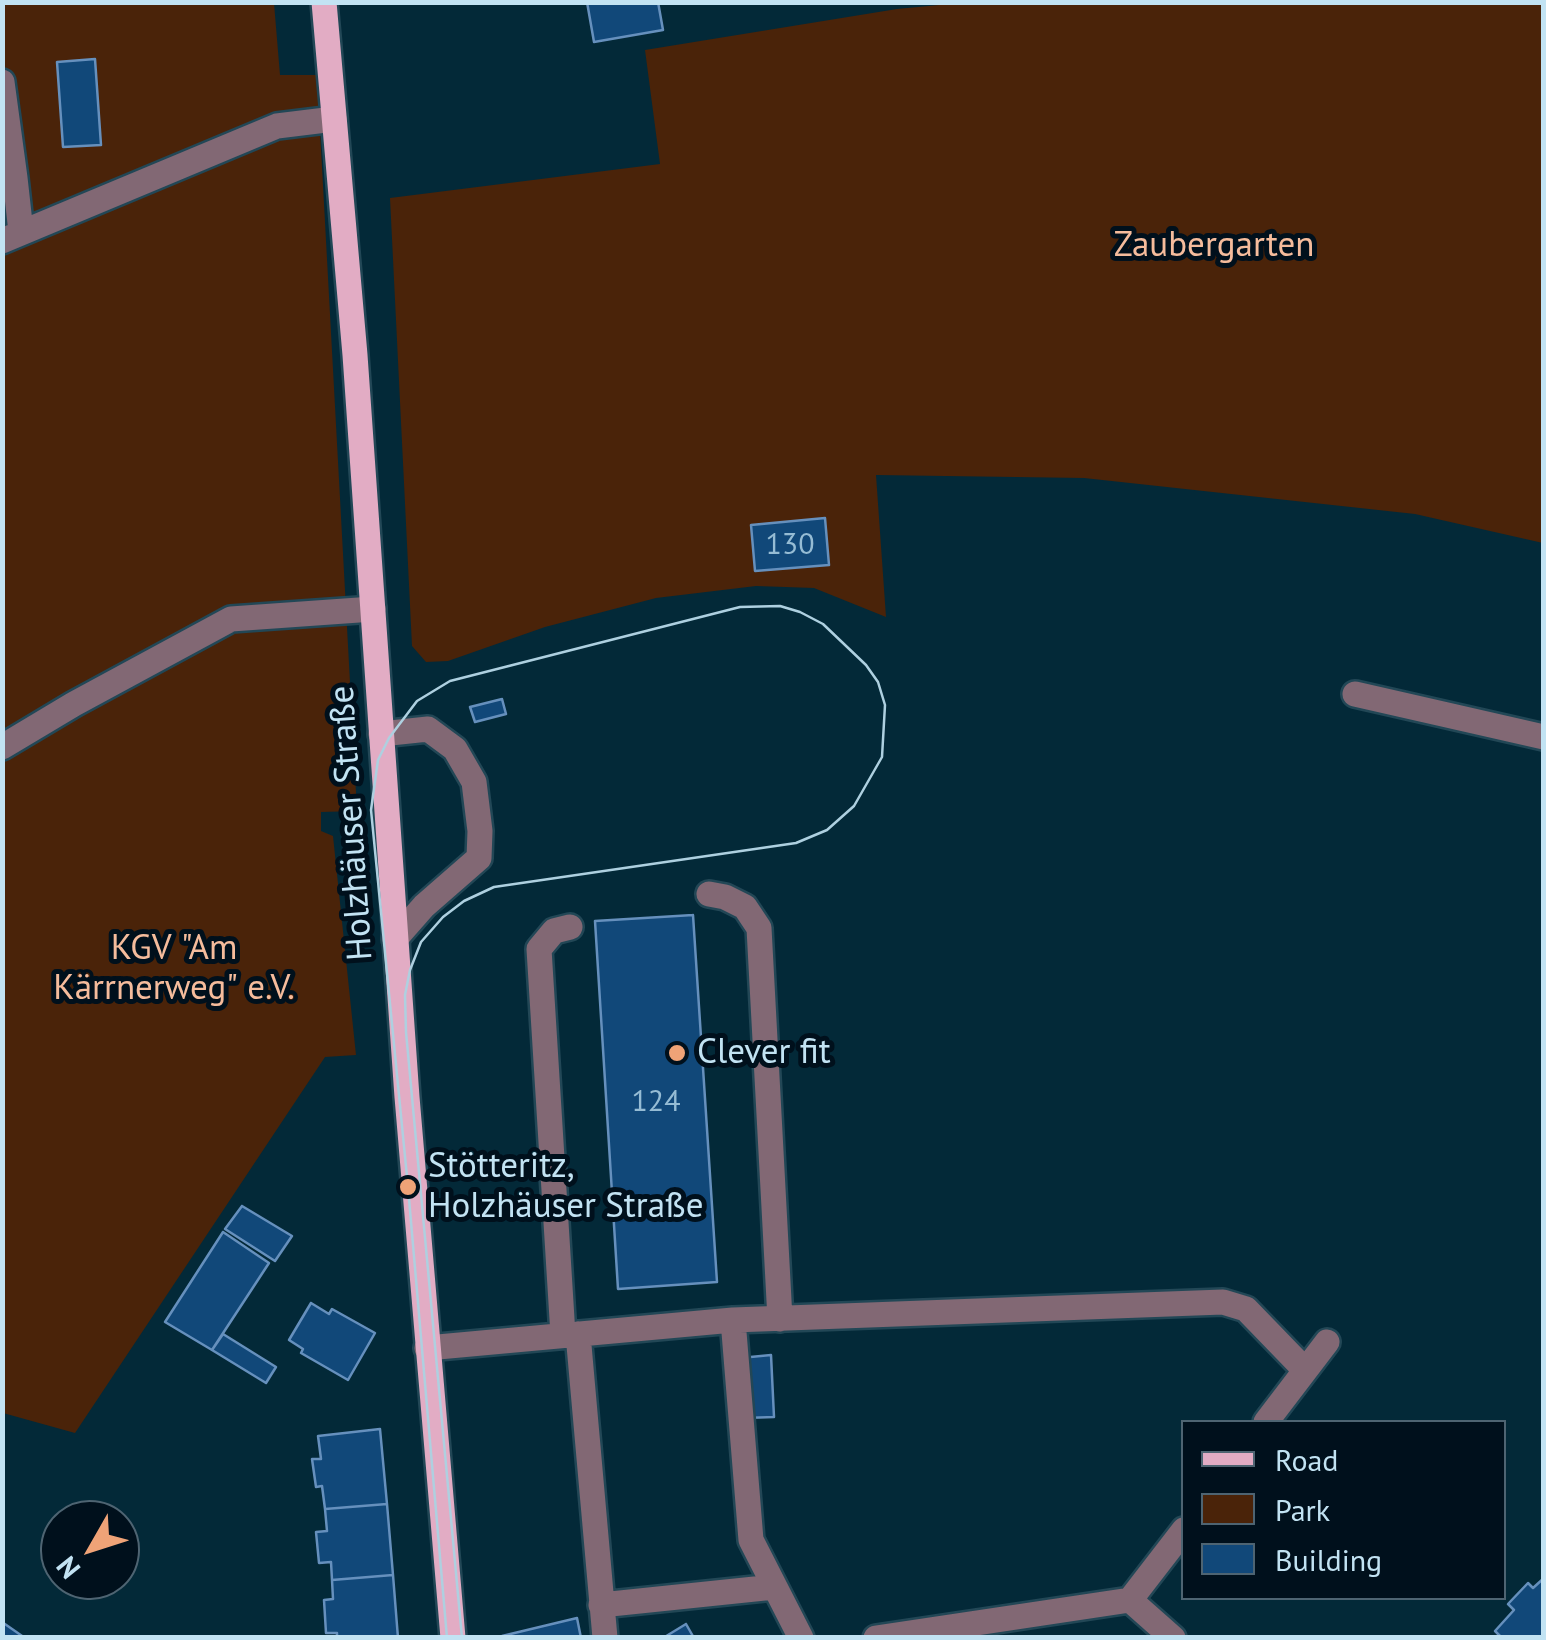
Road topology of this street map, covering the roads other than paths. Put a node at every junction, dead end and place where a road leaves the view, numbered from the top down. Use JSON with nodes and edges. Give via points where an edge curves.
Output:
{"nodes":[{"id":1,"x":324,"y":2,"type":"edge"},
{"id":2,"x":2,"y":82,"type":"edge"},
{"id":3,"x":334,"y":118,"type":"junction"},
{"id":4,"x":9,"y":179,"type":"edge"},
{"id":5,"x":12,"y":236,"type":"edge"},
{"id":6,"x":373,"y":609,"type":"junction"},
{"id":7,"x":1355,"y":694,"type":"dead end"},
{"id":8,"x":380,"y":734,"type":"junction"},
{"id":9,"x":1544,"y":737,"type":"edge"},
{"id":10,"x":2,"y":747,"type":"edge"},
{"id":11,"x":709,"y":894,"type":"dead end"},
{"id":12,"x":570,"y":927,"type":"dead end"},
{"id":13,"x":395,"y":939,"type":"junction"},
{"id":14,"x":780,"y":1318,"type":"junction"},
{"id":15,"x":733,"y":1320,"type":"junction"},
{"id":16,"x":570,"y":1334,"type":"junction"},
{"id":17,"x":1327,"y":1342,"type":"dead end"},
{"id":18,"x":427,"y":1348,"type":"junction"},
{"id":19,"x":1305,"y":1370,"type":"junction"},
{"id":20,"x":1268,"y":1420,"type":"edge"},
{"id":21,"x":1181,"y":1534,"type":"edge"},
{"id":22,"x":774,"y":1587,"type":"junction"},
{"id":23,"x":1130,"y":1600,"type":"junction"},
{"id":24,"x":601,"y":1605,"type":"junction"},
{"id":25,"x":453,"y":1638,"type":"edge"},
{"id":26,"x":605,"y":1638,"type":"edge"},
{"id":27,"x":801,"y":1638,"type":"edge"},
{"id":28,"x":876,"y":1638,"type":"edge"},
{"id":29,"x":1173,"y":1638,"type":"edge"}],
"edges":[{"from":1,"to":3,"type":"main road","name":"Holzhäuser Straße"},
{"from":2,"to":4,"type":"lane"},
{"from":3,"to":5,"type":"lane","via":[[276,126]]},
{"from":3,"to":6,"type":"main road","name":"Holzhäuser Straße"},
{"from":4,"to":5,"type":"lane"},
{"from":6,"to":8,"type":"main road","name":"Holzhäuser Straße"},
{"from":6,"to":10,"type":"lane","via":[[230,619]]},
{"from":7,"to":9,"type":"lane"},
{"from":8,"to":13,"type":"main road","name":"Holzhäuser Straße"},
{"from":8,"to":13,"type":"lane","via":[[428,729],[455,749],[474,782],[480,831],[479,858]]},
{"from":11,"to":14,"type":"lane","via":[[745,907],[759,928]]},
{"from":12,"to":16,"type":"lane","via":[[554,931],[539,949]]},
{"from":13,"to":18,"type":"main road","name":"Holzhäuser Straße"},
{"from":14,"to":15,"type":"lane"},
{"from":14,"to":19,"type":"lane","via":[[1224,1302],[1246,1310]]},
{"from":15,"to":16,"type":"lane"},
{"from":15,"to":22,"type":"lane","via":[[751,1540]]},
{"from":16,"to":18,"type":"lane"},
{"from":16,"to":24,"type":"lane"},
{"from":17,"to":19,"type":"lane"},
{"from":18,"to":25,"type":"main road","name":"Holzhäuser Straße"},
{"from":19,"to":20,"type":"lane"},
{"from":21,"to":23,"type":"lane"},
{"from":22,"to":24,"type":"lane"},
{"from":22,"to":27,"type":"lane"},
{"from":23,"to":28,"type":"lane"},
{"from":23,"to":29,"type":"lane"},
{"from":24,"to":26,"type":"lane"}]}
